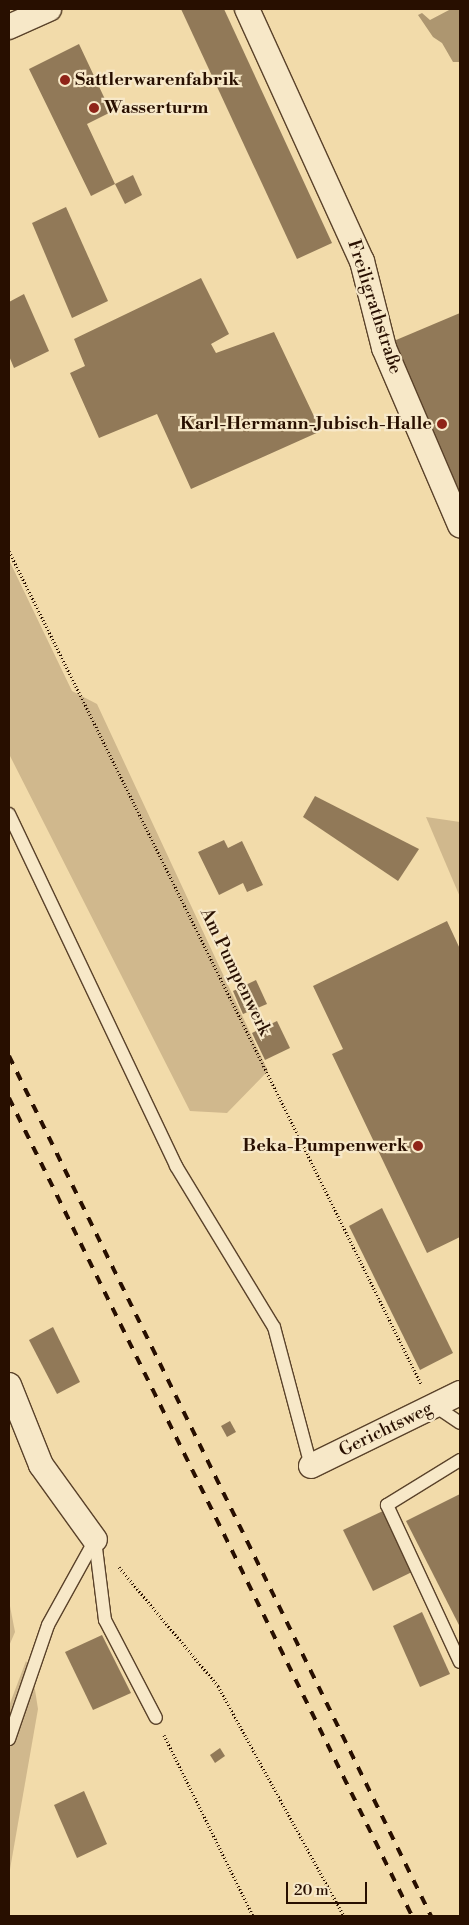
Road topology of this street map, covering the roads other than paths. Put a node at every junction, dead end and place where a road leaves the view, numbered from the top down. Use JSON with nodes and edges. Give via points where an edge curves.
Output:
{"nodes":[{"id":1,"x":49,"y":9,"type":"edge"},
{"id":2,"x":247,"y":9,"type":"edge"},
{"id":3,"x":9,"y":26,"type":"edge"},
{"id":4,"x":460,"y":525,"type":"edge"},
{"id":5,"x":9,"y":814,"type":"edge"},
{"id":6,"x":9,"y":1385,"type":"edge"},
{"id":7,"x":460,"y":1393,"type":"edge"},
{"id":8,"x":435,"y":1406,"type":"junction"},
{"id":9,"x":460,"y":1423,"type":"edge"},
{"id":10,"x":460,"y":1460,"type":"edge"},
{"id":11,"x":311,"y":1466,"type":"joint"},
{"id":12,"x":95,"y":1540,"type":"junction"},
{"id":13,"x":460,"y":1662,"type":"edge"},
{"id":14,"x":156,"y":1718,"type":"road end"},
{"id":15,"x":9,"y":1739,"type":"edge"}],
"edges":[{"from":1,"to":3,"type":"street"},
{"from":2,"to":4,"type":"street","name":"Freiligrathstraße","via":[[362,261],[384,348]]},
{"from":5,"to":11,"type":"lane","via":[[176,1166],[274,1327]]},
{"from":6,"to":12,"type":"street","via":[[41,1465]]},
{"from":7,"to":8,"type":"street","name":"Gerichtsweg"},
{"from":8,"to":9,"type":"lane"},
{"from":8,"to":11,"type":"street","name":"Gerichtsweg"},
{"from":10,"to":13,"type":"lane","via":[[387,1505]]},
{"from":12,"to":14,"type":"lane","via":[[105,1620]]},
{"from":12,"to":15,"type":"lane","via":[[48,1625]]}]}
